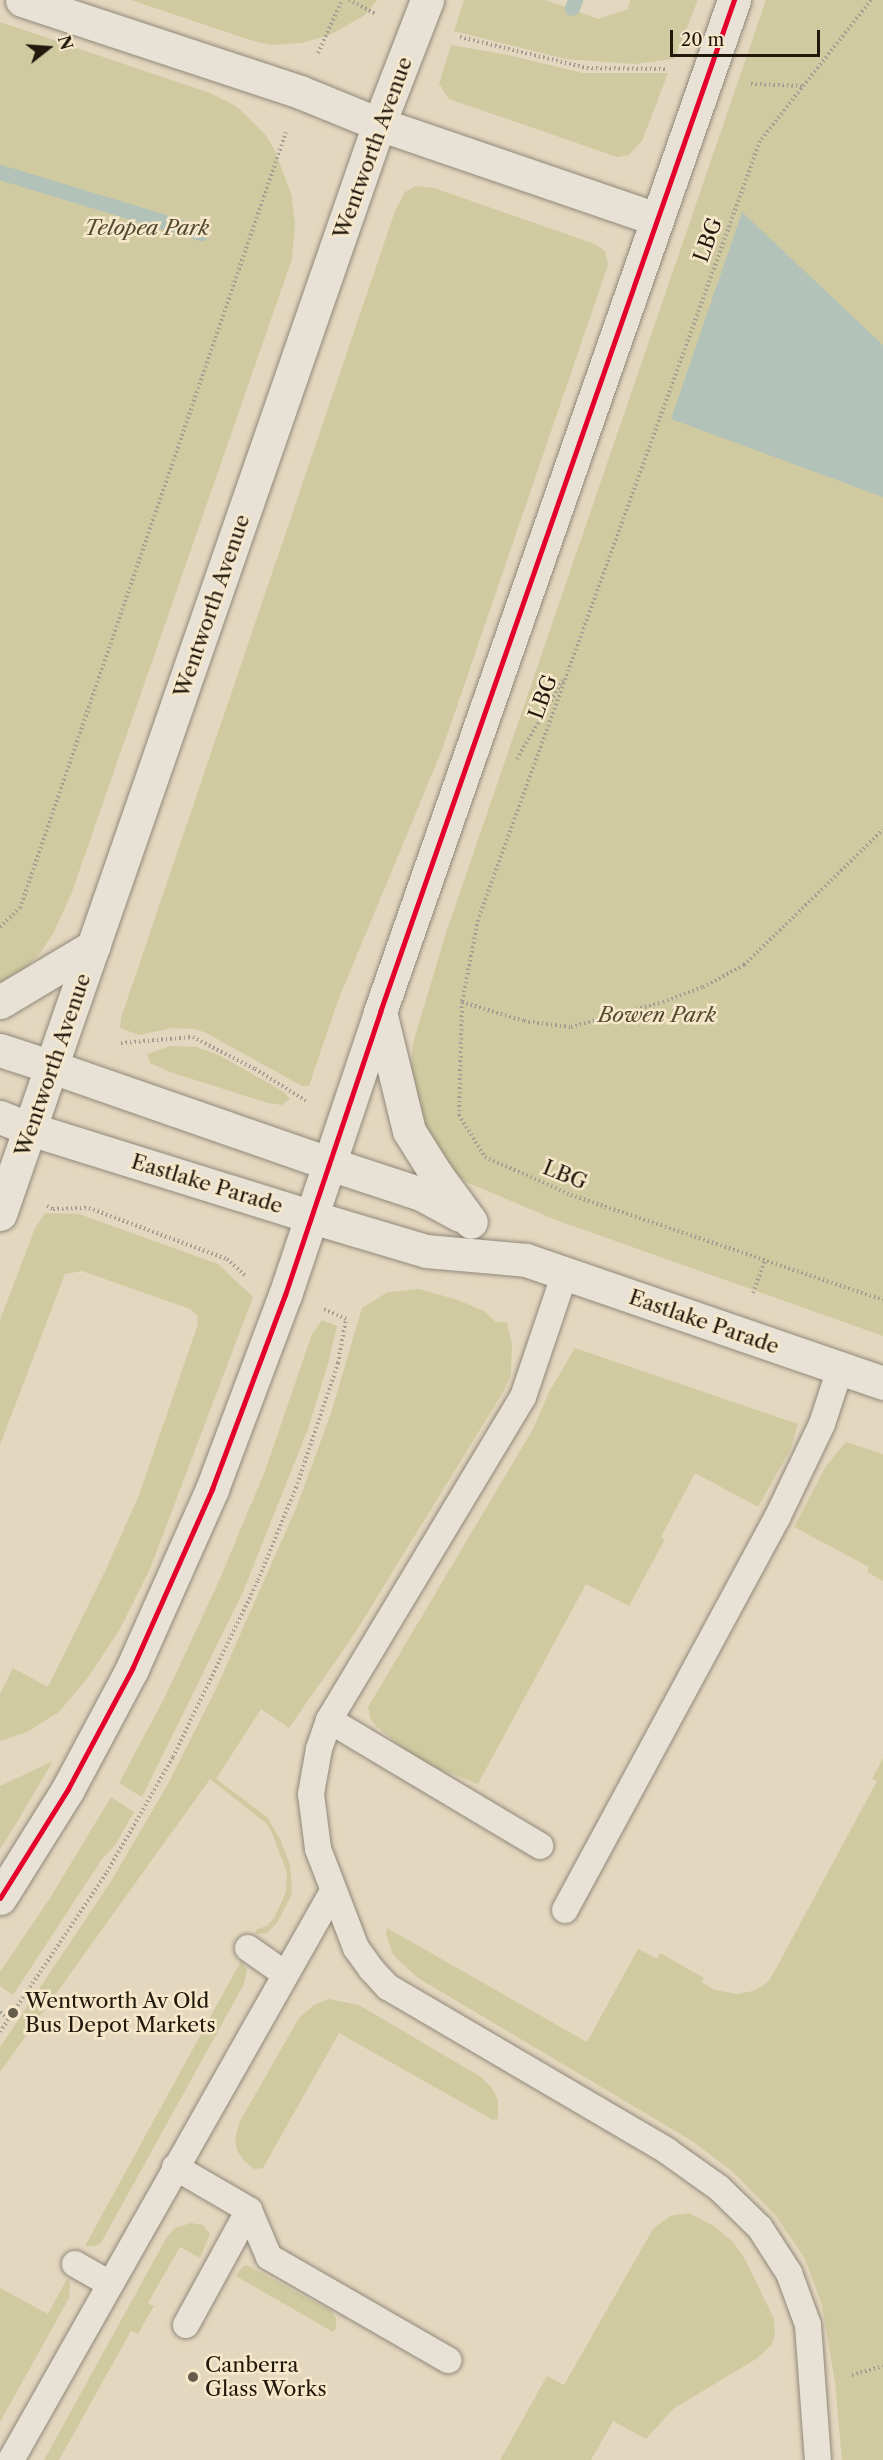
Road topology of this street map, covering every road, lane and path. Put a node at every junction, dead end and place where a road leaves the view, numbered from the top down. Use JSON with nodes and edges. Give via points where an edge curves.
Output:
{"nodes":[{"id":1,"x":22,"y":0,"type":"edge"},
{"id":2,"x":342,"y":0,"type":"edge"},
{"id":3,"x":349,"y":0,"type":"edge"},
{"id":4,"x":427,"y":0,"type":"edge"},
{"id":5,"x":734,"y":0,"type":"edge"},
{"id":6,"x":871,"y":0,"type":"edge"},
{"id":7,"x":368,"y":10,"type":"dead end"},
{"id":8,"x":455,"y":36,"type":"dead end"},
{"id":9,"x":674,"y":69,"type":"dead end"},
{"id":10,"x":746,"y":84,"type":"dead end"},
{"id":11,"x":803,"y":86,"type":"junction"},
{"id":12,"x":300,"y":92,"type":"junction"},
{"id":13,"x":379,"y":124,"type":"junction"},
{"id":14,"x":657,"y":219,"type":"junction"},
{"id":15,"x":883,"y":830,"type":"edge"},
{"id":16,"x":0,"y":927,"type":"edge"},
{"id":17,"x":94,"y":946,"type":"junction"},
{"id":18,"x":0,"y":1002,"type":"edge"},
{"id":19,"x":462,"y":1002,"type":"junction"},
{"id":20,"x":380,"y":1012,"type":"junction"},
{"id":21,"x":124,"y":1044,"type":"dead end"},
{"id":22,"x":0,"y":1050,"type":"edge"},
{"id":23,"x":52,"y":1067,"type":"junction"},
{"id":24,"x":297,"y":1096,"type":"dead end"},
{"id":25,"x":0,"y":1117,"type":"edge"},
{"id":26,"x":30,"y":1129,"type":"junction"},
{"id":27,"x":330,"y":1164,"type":"junction"},
{"id":28,"x":53,"y":1209,"type":"dead end"},
{"id":29,"x":0,"y":1214,"type":"edge"},
{"id":30,"x":312,"y":1216,"type":"junction"},
{"id":31,"x":471,"y":1222,"type":"junction"},
{"id":32,"x":526,"y":1260,"type":"junction"},
{"id":33,"x":765,"y":1260,"type":"junction"},
{"id":34,"x":565,"y":1273,"type":"junction"},
{"id":35,"x":248,"y":1278,"type":"dead end"},
{"id":36,"x":753,"y":1292,"type":"dead end"},
{"id":37,"x":883,"y":1300,"type":"edge"},
{"id":38,"x":325,"y":1310,"type":"dead end"},
{"id":39,"x":840,"y":1369,"type":"junction"},
{"id":40,"x":883,"y":1383,"type":"edge"},
{"id":41,"x":329,"y":1720,"type":"junction"},
{"id":42,"x":540,"y":1846,"type":"dead end"},
{"id":43,"x":333,"y":1891,"type":"junction"},
{"id":44,"x":0,"y":1898,"type":"edge"},
{"id":45,"x":565,"y":1910,"type":"dead end"},
{"id":46,"x":248,"y":1948,"type":"dead end"},
{"id":47,"x":285,"y":1974,"type":"junction"},
{"id":48,"x":0,"y":2012,"type":"edge"},
{"id":49,"x":9,"y":2019,"type":"junction"},
{"id":50,"x":0,"y":2032,"type":"edge"},
{"id":51,"x":175,"y":2167,"type":"junction"},
{"id":52,"x":249,"y":2210,"type":"junction"},
{"id":53,"x":75,"y":2264,"type":"dead end"},
{"id":54,"x":110,"y":2284,"type":"junction"},
{"id":55,"x":186,"y":2325,"type":"dead end"},
{"id":56,"x":448,"y":2360,"type":"dead end"},
{"id":57,"x":11,"y":2460,"type":"edge"},
{"id":58,"x":818,"y":2460,"type":"edge"}],
"edges":[{"from":1,"to":12,"type":"main road"},
{"from":2,"to":12,"type":"path"},
{"from":3,"to":7,"type":"path"},
{"from":4,"to":13,"type":"main road","name":"Wentworth Avenue"},
{"from":5,"to":14,"type":"main road"},
{"from":6,"to":11,"type":"path","name":"LBG"},
{"from":8,"to":9,"type":"path","via":[[586,69]]},
{"from":10,"to":11,"type":"path"},
{"from":11,"to":19,"type":"path","name":"LBG","via":[[760,141],[478,920]]},
{"from":12,"to":13,"type":"main road"},
{"from":12,"to":16,"type":"path","via":[[20,909]]},
{"from":13,"to":14,"type":"main road"},
{"from":13,"to":17,"type":"main road","name":"Wentworth Avenue"},
{"from":14,"to":20,"type":"main road"},
{"from":15,"to":19,"type":"path","via":[[744,965],[703,987],[571,1027],[524,1021]]},
{"from":17,"to":18,"type":"main road"},
{"from":17,"to":23,"type":"main road","name":"Wentworth Avenue"},
{"from":19,"to":33,"type":"path","name":"LBG","via":[[459,1114],[485,1156],[571,1195]]},
{"from":20,"to":27,"type":"main road"},
{"from":20,"to":31,"type":"main road","name":"Eastlake Parade","via":[[409,1131]]},
{"from":21,"to":24,"type":"path","via":[[193,1037]]},
{"from":22,"to":23,"type":"main road"},
{"from":23,"to":26,"type":"main road","name":"Wentworth Avenue"},
{"from":23,"to":27,"type":"main road","name":"Eastlake Parade"},
{"from":25,"to":26,"type":"main road"},
{"from":26,"to":29,"type":"main road","name":"Wentworth Avenue"},
{"from":26,"to":30,"type":"main road","name":"Eastlake Parade"},
{"from":27,"to":30,"type":"main road"},
{"from":27,"to":31,"type":"main road","name":"Eastlake Parade","via":[[421,1194]]},
{"from":28,"to":35,"type":"path","via":[[89,1208],[227,1259]]},
{"from":30,"to":32,"type":"main road","name":"Eastlake Parade","via":[[426,1251]]},
{"from":30,"to":44,"type":"main road","via":[[212,1489],[170,1588],[84,1761]]},
{"from":31,"to":32,"type":"main road","name":"Eastlake Parade"},
{"from":32,"to":34,"type":"main road","name":"Eastlake Parade"},
{"from":33,"to":36,"type":"path"},
{"from":33,"to":37,"type":"path","name":"LBG"},
{"from":34,"to":39,"type":"main road","name":"Eastlake Parade"},
{"from":34,"to":41,"type":"lane","via":[[523,1397]]},
{"from":38,"to":49,"type":"path","via":[[346,1319],[338,1364],[296,1488],[258,1580],[173,1757],[107,1872]]},
{"from":39,"to":40,"type":"main road","name":"Eastlake Parade"},
{"from":39,"to":45,"type":"lane","via":[[822,1424],[777,1518]]},
{"from":41,"to":42,"type":"lane"},
{"from":41,"to":43,"type":"lane","via":[[316,1762],[311,1805],[318,1849]]},
{"from":43,"to":47,"type":"lane"},
{"from":43,"to":58,"type":"lane","via":[[356,1948],[388,1987],[667,2151],[719,2188],[760,2228],[789,2273],[806,2318]]},
{"from":46,"to":47,"type":"lane"},
{"from":47,"to":51,"type":"lane"},
{"from":48,"to":49,"type":"path"},
{"from":49,"to":50,"type":"path"},
{"from":51,"to":52,"type":"lane"},
{"from":51,"to":54,"type":"lane"},
{"from":52,"to":55,"type":"lane"},
{"from":52,"to":56,"type":"lane","via":[[269,2257]]},
{"from":53,"to":54,"type":"lane"},
{"from":54,"to":57,"type":"lane"}]}
